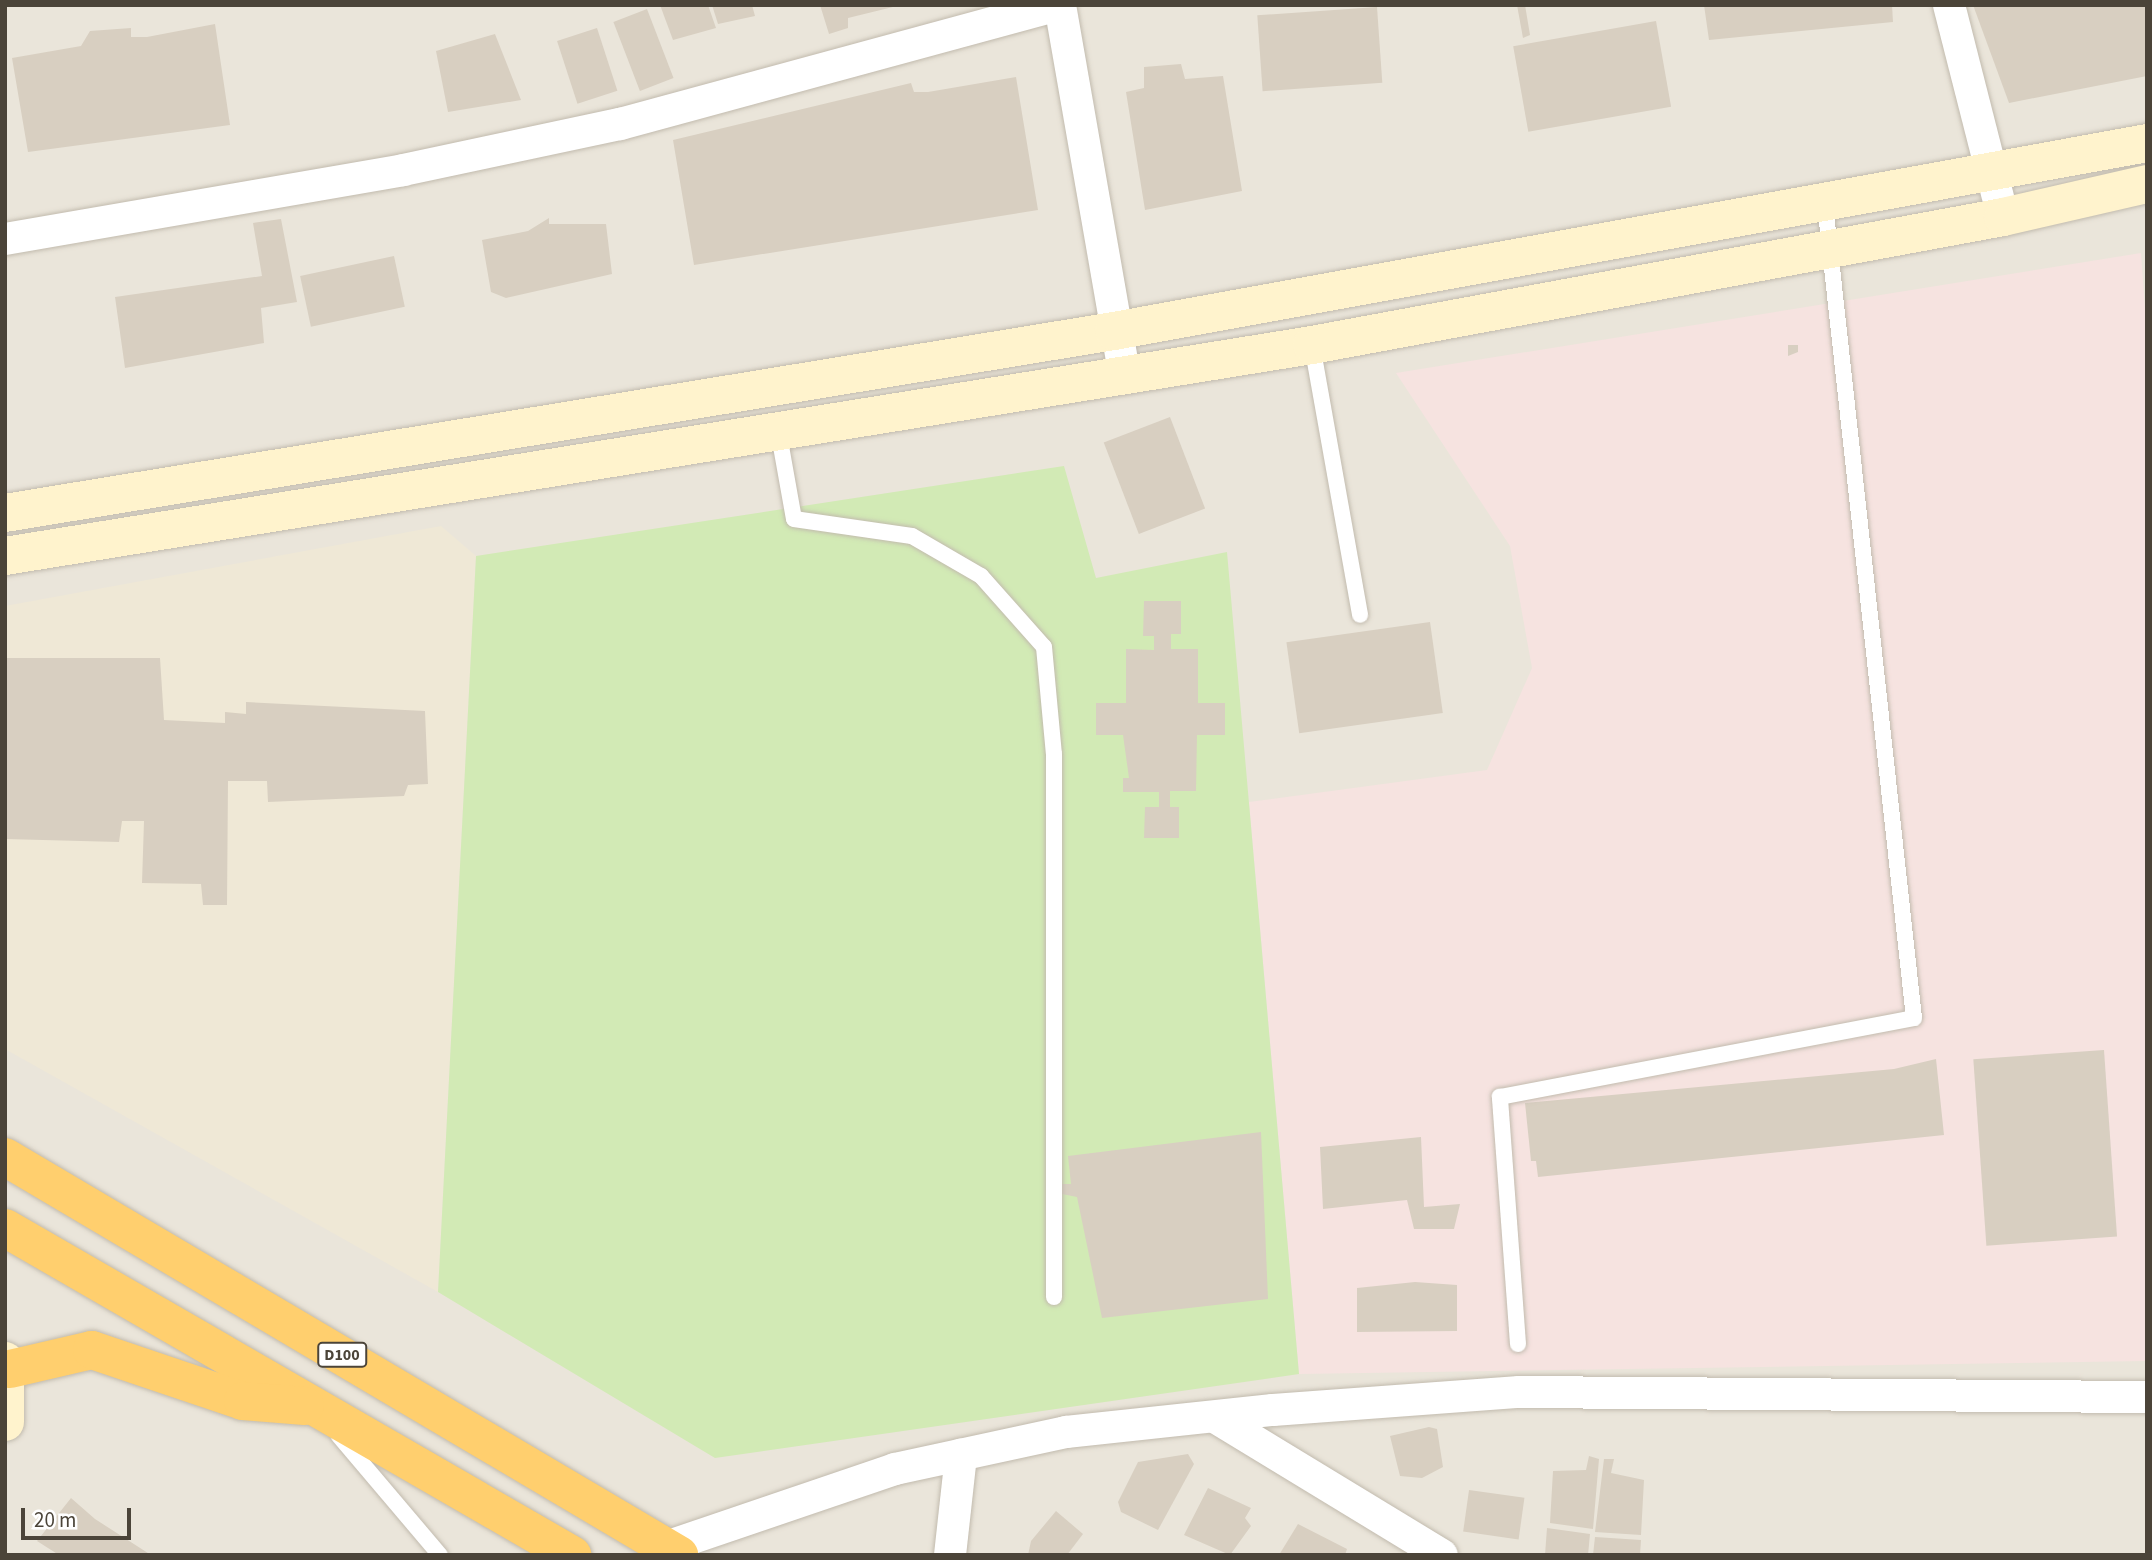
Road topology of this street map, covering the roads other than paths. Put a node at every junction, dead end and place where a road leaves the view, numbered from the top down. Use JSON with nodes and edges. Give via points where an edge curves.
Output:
{"nodes":[{"id":1,"x":1059,"y":5,"type":"edge"},
{"id":2,"x":1949,"y":5,"type":"edge"},
{"id":3,"x":2147,"y":143,"type":"edge"},
{"id":4,"x":1997,"y":174,"type":"junction"},
{"id":5,"x":2147,"y":184,"type":"edge"},
{"id":6,"x":1825,"y":204,"type":"junction"},
{"id":7,"x":2003,"y":217,"type":"junction"},
{"id":8,"x":5,"y":239,"type":"edge"},
{"id":9,"x":1832,"y":248,"type":"junction"},
{"id":10,"x":1114,"y":331,"type":"junction"},
{"id":11,"x":1312,"y":345,"type":"junction"},
{"id":12,"x":1125,"y":377,"type":"junction"},
{"id":13,"x":779,"y":436,"type":"junction"},
{"id":14,"x":5,"y":513,"type":"edge"},
{"id":15,"x":5,"y":556,"type":"edge"},
{"id":16,"x":1360,"y":615,"type":"dead end"},
{"id":17,"x":5,"y":1157,"type":"edge"},
{"id":18,"x":5,"y":1228,"type":"edge"},
{"id":19,"x":1054,"y":1297,"type":"dead end"},
{"id":20,"x":1518,"y":1344,"type":"dead end"},
{"id":21,"x":7,"y":1365,"type":"edge"},
{"id":22,"x":2147,"y":1397,"type":"edge"},
{"id":23,"x":315,"y":1407,"type":"junction"},
{"id":24,"x":1218,"y":1419,"type":"junction"},
{"id":25,"x":5,"y":1422,"type":"edge"},
{"id":26,"x":961,"y":1455,"type":"junction"},
{"id":27,"x":673,"y":1551,"type":"edge"},
{"id":28,"x":440,"y":1555,"type":"edge"},
{"id":29,"x":572,"y":1555,"type":"edge"},
{"id":30,"x":950,"y":1555,"type":"edge"},
{"id":31,"x":1442,"y":1555,"type":"edge"}],
"edges":[{"from":1,"to":8,"type":"street","via":[[620,124],[403,170]]},
{"from":1,"to":10,"type":"street"},
{"from":2,"to":4,"type":"street"},
{"from":3,"to":4,"type":"street"},
{"from":4,"to":6,"type":"street"},
{"from":4,"to":7,"type":"street"},
{"from":5,"to":7,"type":"street"},
{"from":6,"to":9,"type":"lane"},
{"from":6,"to":10,"type":"street"},
{"from":7,"to":9,"type":"street"},
{"from":9,"to":11,"type":"street"},
{"from":9,"to":20,"type":"lane","via":[[1914,1018],[1500,1097]]},
{"from":10,"to":12,"type":"street"},
{"from":10,"to":14,"type":"street"},
{"from":11,"to":12,"type":"street"},
{"from":11,"to":16,"type":"lane"},
{"from":12,"to":13,"type":"street"},
{"from":13,"to":15,"type":"street"},
{"from":13,"to":19,"type":"lane","via":[[794,519],[912,536],[981,576],[1044,647],[1054,754]]},
{"from":17,"to":27,"type":"highway","number":"D100"},
{"from":18,"to":23,"type":"highway"},
{"from":21,"to":23,"type":"highway","via":[[92,1350],[243,1401]]},
{"from":21,"to":25,"type":"street"},
{"from":22,"to":24,"type":"street","via":[[1519,1392]]},
{"from":23,"to":28,"type":"lane"},
{"from":23,"to":29,"type":"highway"},
{"from":24,"to":26,"type":"street","via":[[1066,1432]]},
{"from":24,"to":31,"type":"street"},
{"from":26,"to":27,"type":"street","via":[[895,1469]]},
{"from":26,"to":30,"type":"street"}]}
